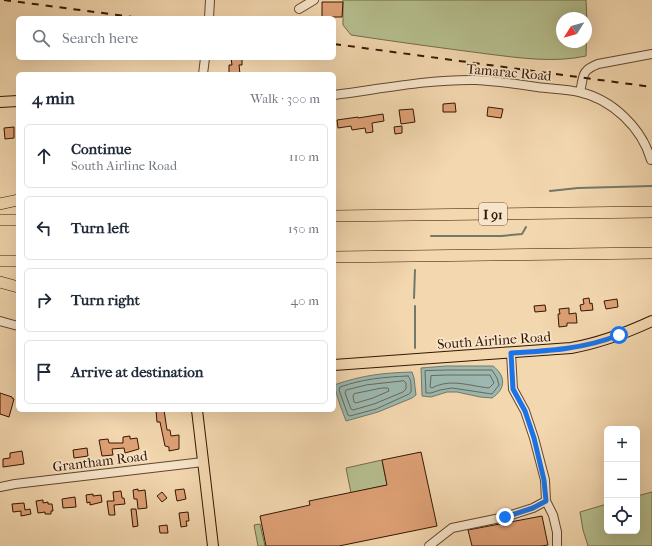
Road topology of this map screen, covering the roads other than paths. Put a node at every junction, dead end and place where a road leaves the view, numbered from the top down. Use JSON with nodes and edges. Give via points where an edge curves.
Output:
{"nodes":[{"id":1,"x":210,"y":0,"type":"edge"},
{"id":2,"x":314,"y":0,"type":"edge"},
{"id":3,"x":300,"y":9,"type":"dead end"},
{"id":4,"x":208,"y":16,"type":"edge"},
{"id":5,"x":652,"y":54,"type":"edge"},
{"id":6,"x":205,"y":60,"type":"edge"},
{"id":7,"x":203,"y":72,"type":"edge"},
{"id":8,"x":580,"y":92,"type":"junction"},
{"id":9,"x":336,"y":95,"type":"edge"},
{"id":10,"x":16,"y":101,"type":"edge"},
{"id":11,"x":0,"y":102,"type":"edge"},
{"id":12,"x":651,"y":160,"type":"edge"},
{"id":13,"x":16,"y":200,"type":"edge"},
{"id":14,"x":0,"y":204,"type":"edge"},
{"id":15,"x":652,"y":212,"type":"edge"},
{"id":16,"x":336,"y":216,"type":"edge"},
{"id":17,"x":0,"y":220,"type":"edge"},
{"id":18,"x":16,"y":220,"type":"edge"},
{"id":19,"x":652,"y":253,"type":"edge"},
{"id":20,"x":336,"y":257,"type":"edge"},
{"id":21,"x":0,"y":261,"type":"edge"},
{"id":22,"x":16,"y":261,"type":"edge"},
{"id":23,"x":0,"y":282,"type":"edge"},
{"id":24,"x":16,"y":286,"type":"edge"},
{"id":25,"x":652,"y":321,"type":"edge"},
{"id":26,"x":0,"y":322,"type":"edge"},
{"id":27,"x":16,"y":326,"type":"edge"},
{"id":28,"x":511,"y":353,"type":"junction"},
{"id":29,"x":336,"y":365,"type":"edge"},
{"id":30,"x":197,"y":412,"type":"edge"},
{"id":31,"x":203,"y":462,"type":"junction"},
{"id":32,"x":0,"y":488,"type":"edge"},
{"id":33,"x":546,"y":501,"type":"junction"},
{"id":34,"x":213,"y":546,"type":"edge"},
{"id":35,"x":429,"y":546,"type":"edge"},
{"id":36,"x":557,"y":546,"type":"edge"}],
"edges":[{"from":1,"to":4,"type":"street"},
{"from":2,"to":3,"type":"street"},
{"from":5,"to":8,"type":"street","via":[[598,64],[590,68],[584,73]]},
{"from":6,"to":7,"type":"street"},
{"from":8,"to":9,"type":"street","name":"Tamarac Road","via":[[476,80],[432,82]]},
{"from":8,"to":12,"type":"street","name":"Tamarac Road","via":[[600,100],[626,118],[643,139]]},
{"from":10,"to":11,"type":"main road"},
{"from":13,"to":14,"type":"highway"},
{"from":15,"to":16,"type":"highway","number":"I 91"},
{"from":17,"to":18,"type":"highway"},
{"from":19,"to":20,"type":"highway"},
{"from":21,"to":22,"type":"highway"},
{"from":23,"to":24,"type":"highway"},
{"from":25,"to":28,"type":"main road","name":"South Airline Road","via":[[614,338],[592,344],[557,350]]},
{"from":26,"to":27,"type":"street"},
{"from":28,"to":29,"type":"main road","name":"South Airline Road"},
{"from":28,"to":33,"type":"street","via":[[513,389],[525,411],[534,438]]},
{"from":30,"to":31,"type":"main road"},
{"from":31,"to":32,"type":"street","name":"Grantham Road"},
{"from":31,"to":34,"type":"main road"},
{"from":33,"to":35,"type":"street","via":[[505,517],[452,528]]},
{"from":33,"to":36,"type":"street","via":[[553,515]]}]}
